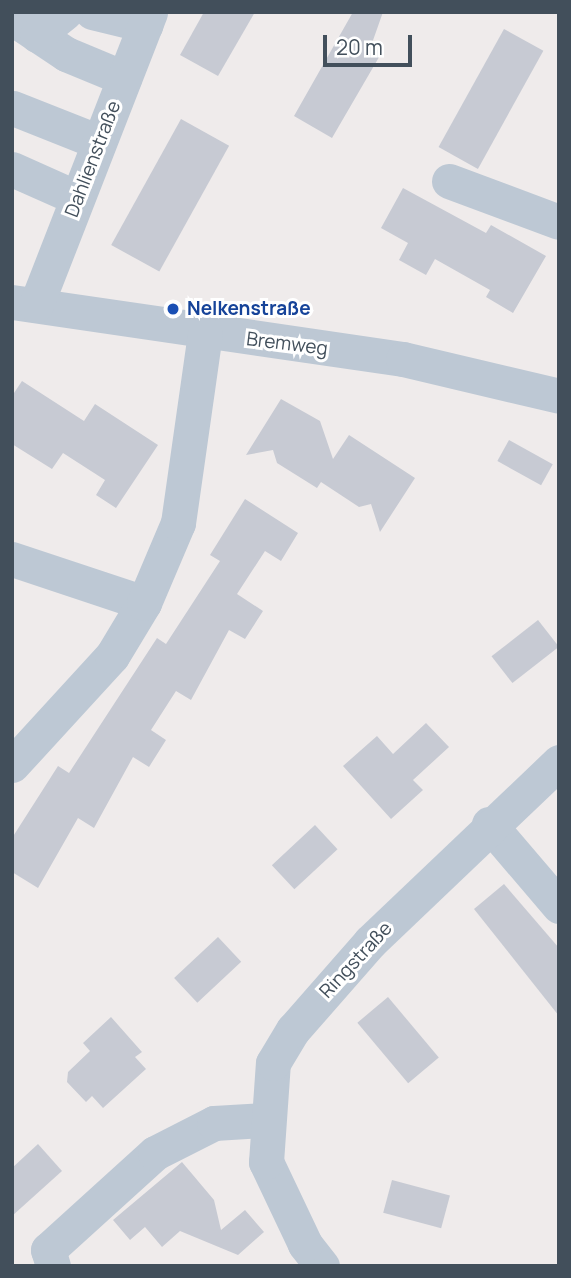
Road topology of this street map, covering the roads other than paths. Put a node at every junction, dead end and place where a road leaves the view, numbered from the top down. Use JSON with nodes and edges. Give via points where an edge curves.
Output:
{"nodes":[{"id":1,"x":65,"y":12,"type":"edge"},
{"id":2,"x":92,"y":12,"type":"edge"},
{"id":3,"x":147,"y":19,"type":"edge"},
{"id":4,"x":25,"y":26,"type":"edge"},
{"id":5,"x":124,"y":78,"type":"junction"},
{"id":6,"x":13,"y":108,"type":"edge"},
{"id":7,"x":99,"y":142,"type":"junction"},
{"id":8,"x":12,"y":169,"type":"edge"},
{"id":9,"x":449,"y":181,"type":"dead end"},
{"id":10,"x":77,"y":198,"type":"junction"},
{"id":11,"x":559,"y":222,"type":"edge"},
{"id":12,"x":24,"y":304,"type":"edge"},
{"id":13,"x":205,"y":334,"type":"junction"},
{"id":14,"x":559,"y":396,"type":"edge"},
{"id":15,"x":12,"y":559,"type":"edge"},
{"id":16,"x":144,"y":603,"type":"junction"},
{"id":17,"x":559,"y":762,"type":"edge"},
{"id":18,"x":12,"y":765,"type":"edge"},
{"id":19,"x":489,"y":824,"type":"junction"},
{"id":20,"x":559,"y":906,"type":"edge"},
{"id":21,"x":265,"y":1120,"type":"junction"},
{"id":22,"x":53,"y":1266,"type":"edge"},
{"id":23,"x":322,"y":1266,"type":"edge"}],
"edges":[{"from":1,"to":4,"type":"street"},
{"from":2,"to":3,"type":"street"},
{"from":3,"to":5,"type":"street","name":"Dahlienstraße"},
{"from":4,"to":5,"type":"street"},
{"from":5,"to":7,"type":"street","name":"Dahlienstraße"},
{"from":6,"to":7,"type":"street"},
{"from":7,"to":10,"type":"street","name":"Dahlienstraße"},
{"from":8,"to":10,"type":"street"},
{"from":9,"to":11,"type":"street"},
{"from":10,"to":12,"type":"street","name":"Dahlienstraße"},
{"from":12,"to":13,"type":"street","name":"Bremweg"},
{"from":13,"to":14,"type":"street","name":"Bremweg","via":[[403,359]]},
{"from":13,"to":16,"type":"street","via":[[178,523]]},
{"from":15,"to":16,"type":"street"},
{"from":16,"to":18,"type":"street","via":[[112,656]]},
{"from":17,"to":19,"type":"street","name":"Ringstraße"},
{"from":19,"to":20,"type":"street"},
{"from":19,"to":21,"type":"street","name":"Ringstraße","via":[[293,1030],[273,1063]]},
{"from":21,"to":22,"type":"street","via":[[214,1124],[155,1153],[48,1251]]},
{"from":21,"to":23,"type":"street","name":"Ringstraße","via":[[266,1162],[304,1244]]}]}
